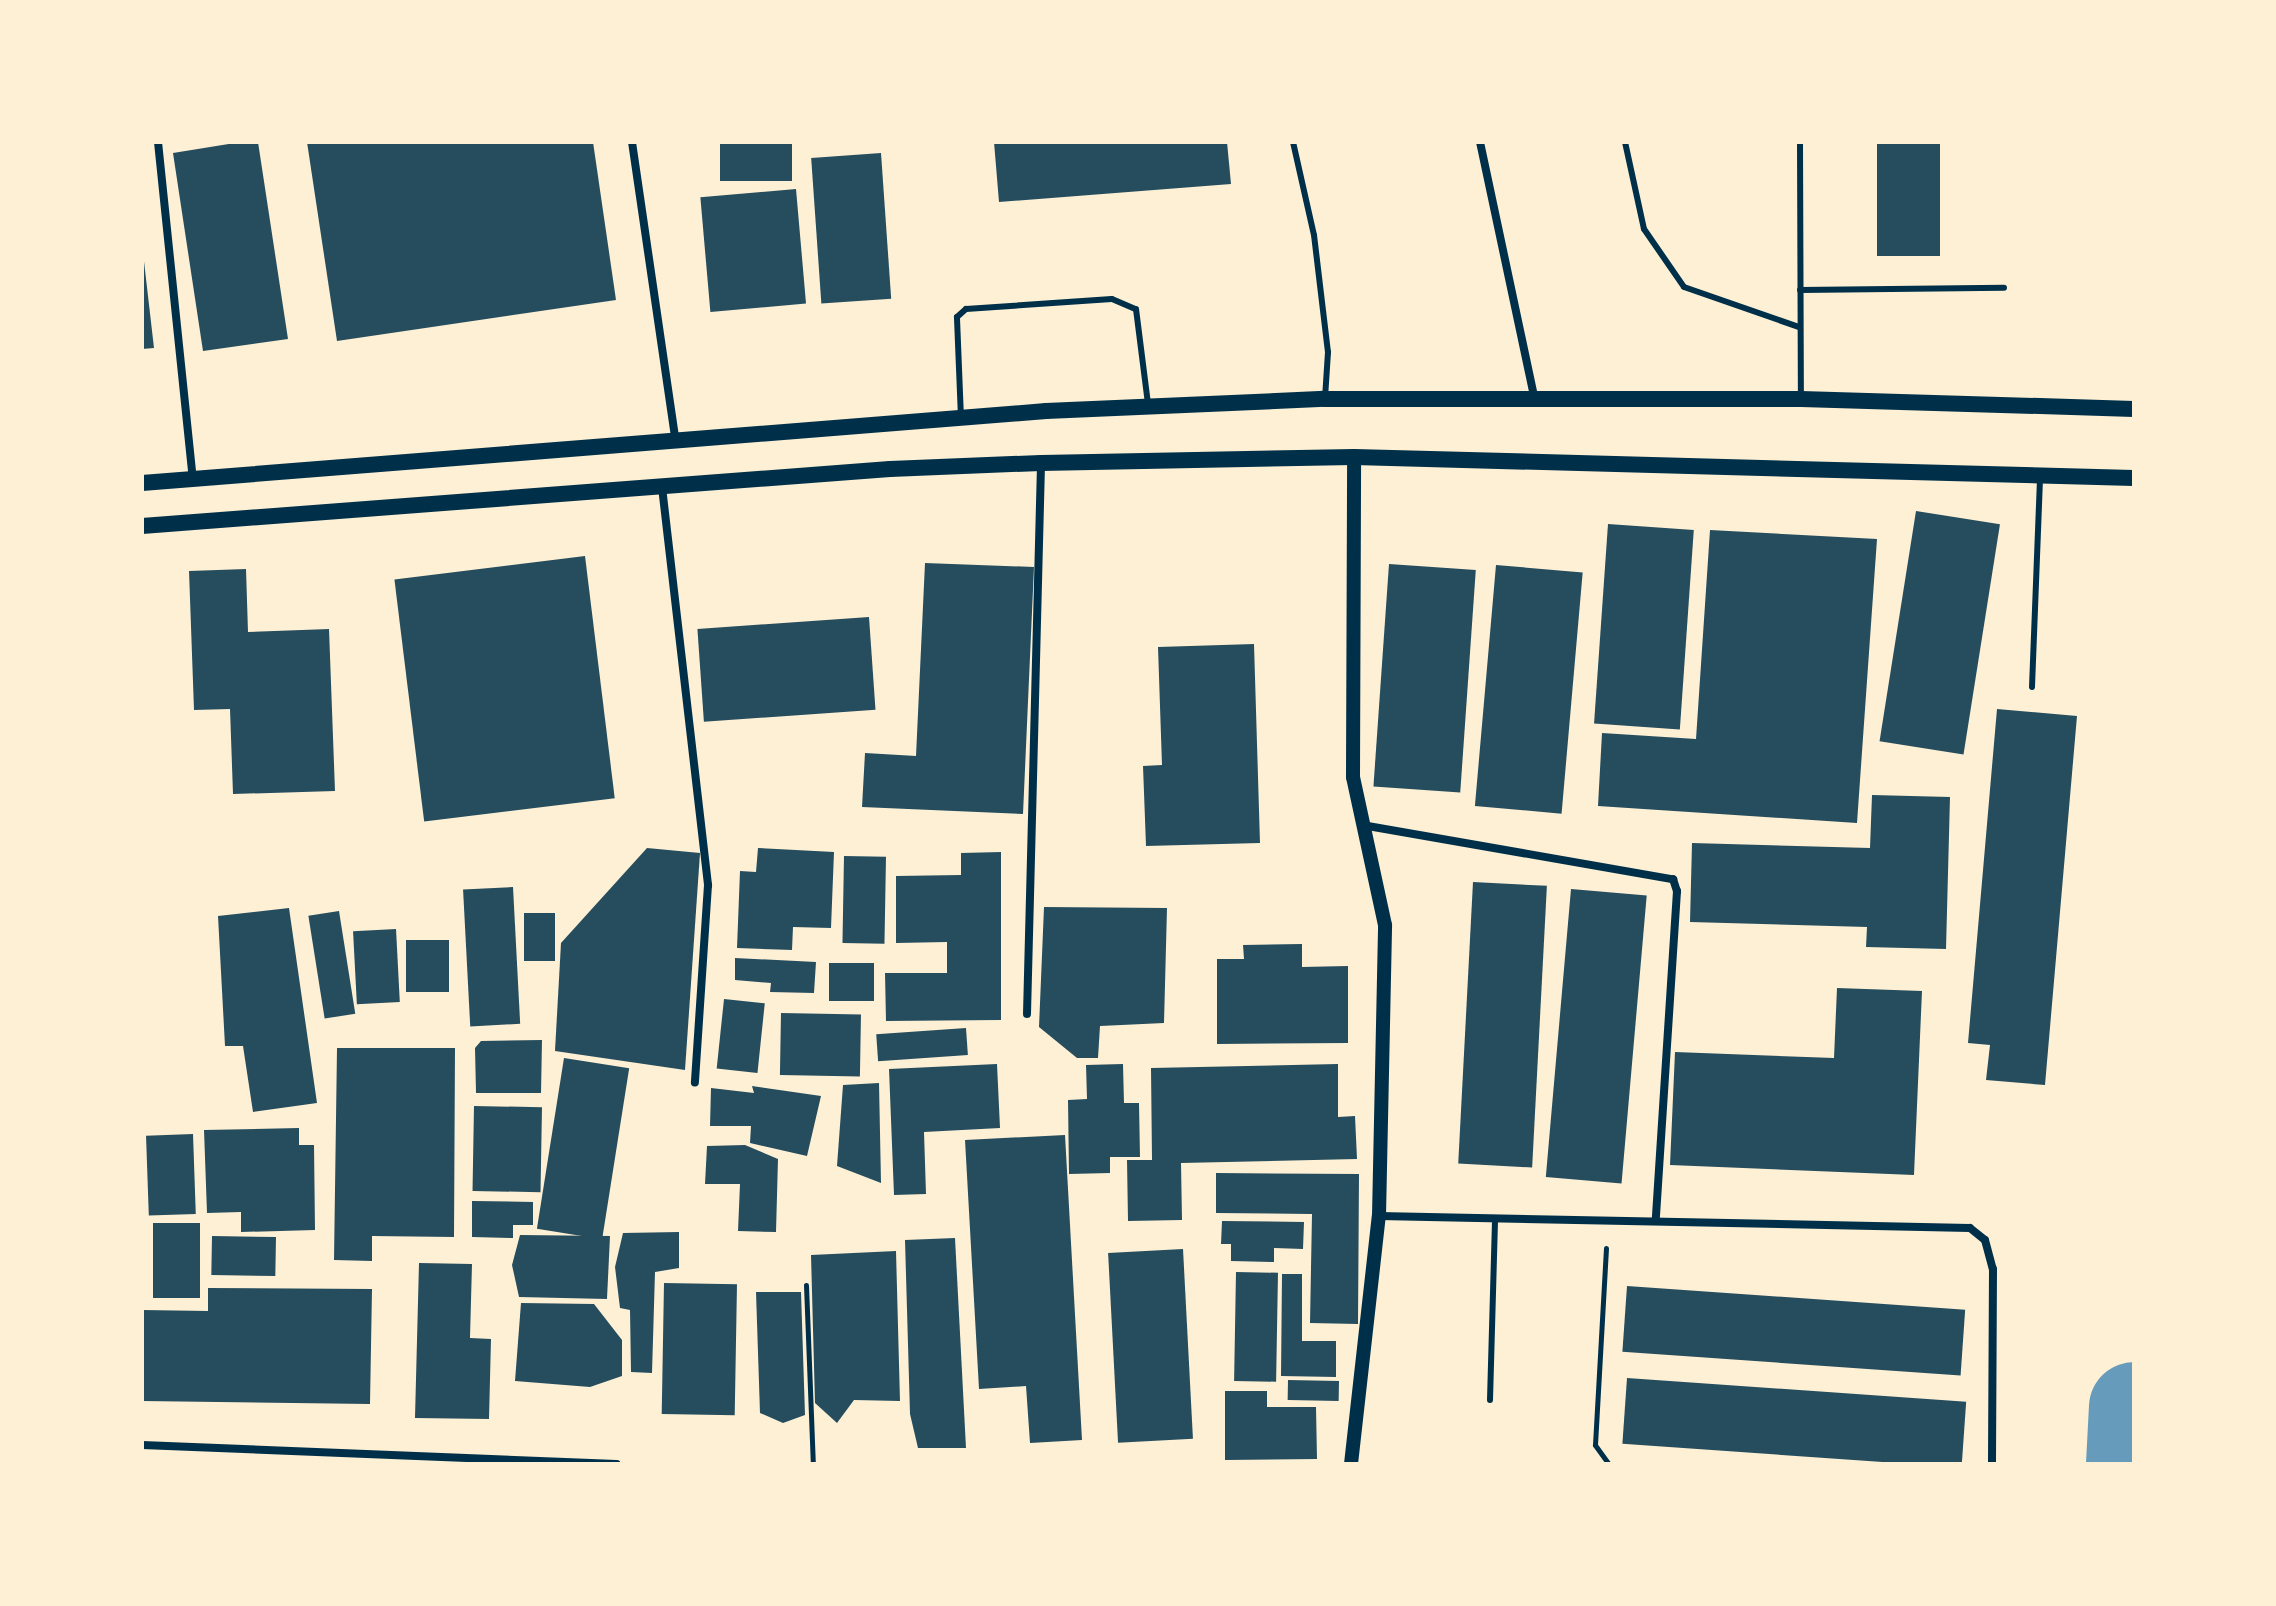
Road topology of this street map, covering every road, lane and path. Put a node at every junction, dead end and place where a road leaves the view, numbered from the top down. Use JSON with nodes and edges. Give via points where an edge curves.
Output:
{"nodes":[{"id":1,"x":158,"y":142,"type":"edge"},
{"id":2,"x":632,"y":142,"type":"edge"},
{"id":3,"x":1293,"y":142,"type":"edge"},
{"id":4,"x":1480,"y":142,"type":"edge"},
{"id":5,"x":1625,"y":142,"type":"edge"},
{"id":6,"x":1800,"y":142,"type":"edge"},
{"id":7,"x":2004,"y":288,"type":"dead end"},
{"id":8,"x":1800,"y":290,"type":"junction"},
{"id":9,"x":1799,"y":327,"type":"junction"},
{"id":10,"x":1534,"y":396,"type":"junction"},
{"id":11,"x":1325,"y":399,"type":"junction"},
{"id":12,"x":1801,"y":399,"type":"junction"},
{"id":13,"x":1148,"y":407,"type":"junction"},
{"id":14,"x":2134,"y":409,"type":"edge"},
{"id":15,"x":961,"y":418,"type":"junction"},
{"id":16,"x":675,"y":438,"type":"junction"},
{"id":17,"x":1354,"y":457,"type":"junction"},
{"id":18,"x":1041,"y":463,"type":"junction"},
{"id":19,"x":2040,"y":474,"type":"junction"},
{"id":20,"x":2134,"y":478,"type":"edge"},
{"id":21,"x":193,"y":479,"type":"junction"},
{"id":22,"x":142,"y":483,"type":"edge"},
{"id":23,"x":662,"y":486,"type":"junction"},
{"id":24,"x":142,"y":526,"type":"edge"},
{"id":25,"x":2032,"y":687,"type":"dead end"},
{"id":26,"x":1361,"y":825,"type":"junction"},
{"id":27,"x":1027,"y":1014,"type":"dead end"},
{"id":28,"x":695,"y":1083,"type":"dead end"},
{"id":29,"x":1379,"y":1216,"type":"junction"},
{"id":30,"x":1495,"y":1219,"type":"junction"},
{"id":31,"x":1608,"y":1219,"type":"junction"},
{"id":32,"x":1656,"y":1220,"type":"junction"},
{"id":33,"x":806,"y":1285,"type":"dead end"},
{"id":34,"x":1490,"y":1400,"type":"dead end"},
{"id":35,"x":142,"y":1445,"type":"edge"},
{"id":36,"x":617,"y":1464,"type":"edge"},
{"id":37,"x":813,"y":1464,"type":"edge"},
{"id":38,"x":1351,"y":1464,"type":"edge"},
{"id":39,"x":1609,"y":1464,"type":"edge"},
{"id":40,"x":1992,"y":1464,"type":"edge"}],
"edges":[{"from":1,"to":21,"type":"street"},
{"from":2,"to":16,"type":"street"},
{"from":3,"to":11,"type":"lane","via":[[1314,235],[1328,352]]},
{"from":4,"to":10,"type":"street"},
{"from":5,"to":9,"type":"lane","via":[[1644,229],[1684,287]]},
{"from":6,"to":8,"type":"lane"},
{"from":7,"to":8,"type":"lane"},
{"from":8,"to":9,"type":"lane"},
{"from":9,"to":12,"type":"lane"},
{"from":10,"to":11,"type":"main road"},
{"from":10,"to":12,"type":"main road"},
{"from":11,"to":13,"type":"main road"},
{"from":12,"to":14,"type":"main road"},
{"from":13,"to":15,"type":"main road"},
{"from":13,"to":15,"type":"lane","via":[[1136,309],[1112,299],[966,309],[957,317]]},
{"from":15,"to":16,"type":"main road"},
{"from":16,"to":21,"type":"main road"},
{"from":17,"to":18,"type":"main road"},
{"from":17,"to":19,"type":"main road"},
{"from":17,"to":26,"type":"street","via":[[1353,777]]},
{"from":18,"to":23,"type":"main road"},
{"from":18,"to":27,"type":"street"},
{"from":19,"to":20,"type":"main road"},
{"from":19,"to":25,"type":"lane"},
{"from":21,"to":22,"type":"main road"},
{"from":23,"to":24,"type":"main road"},
{"from":23,"to":28,"type":"street","via":[[708,885]]},
{"from":26,"to":29,"type":"street","via":[[1377,872],[1385,925]]},
{"from":26,"to":32,"type":"street","via":[[1673,879],[1677,891]]},
{"from":29,"to":30,"type":"street"},
{"from":29,"to":38,"type":"street"},
{"from":30,"to":31,"type":"street"},
{"from":30,"to":34,"type":"lane"},
{"from":31,"to":32,"type":"street"},
{"from":31,"to":39,"type":"path","via":[[1595,1445]]},
{"from":32,"to":40,"type":"street","via":[[1970,1228],[1985,1240],[1993,1269]]},
{"from":33,"to":37,"type":"path"},
{"from":35,"to":36,"type":"street"}]}
